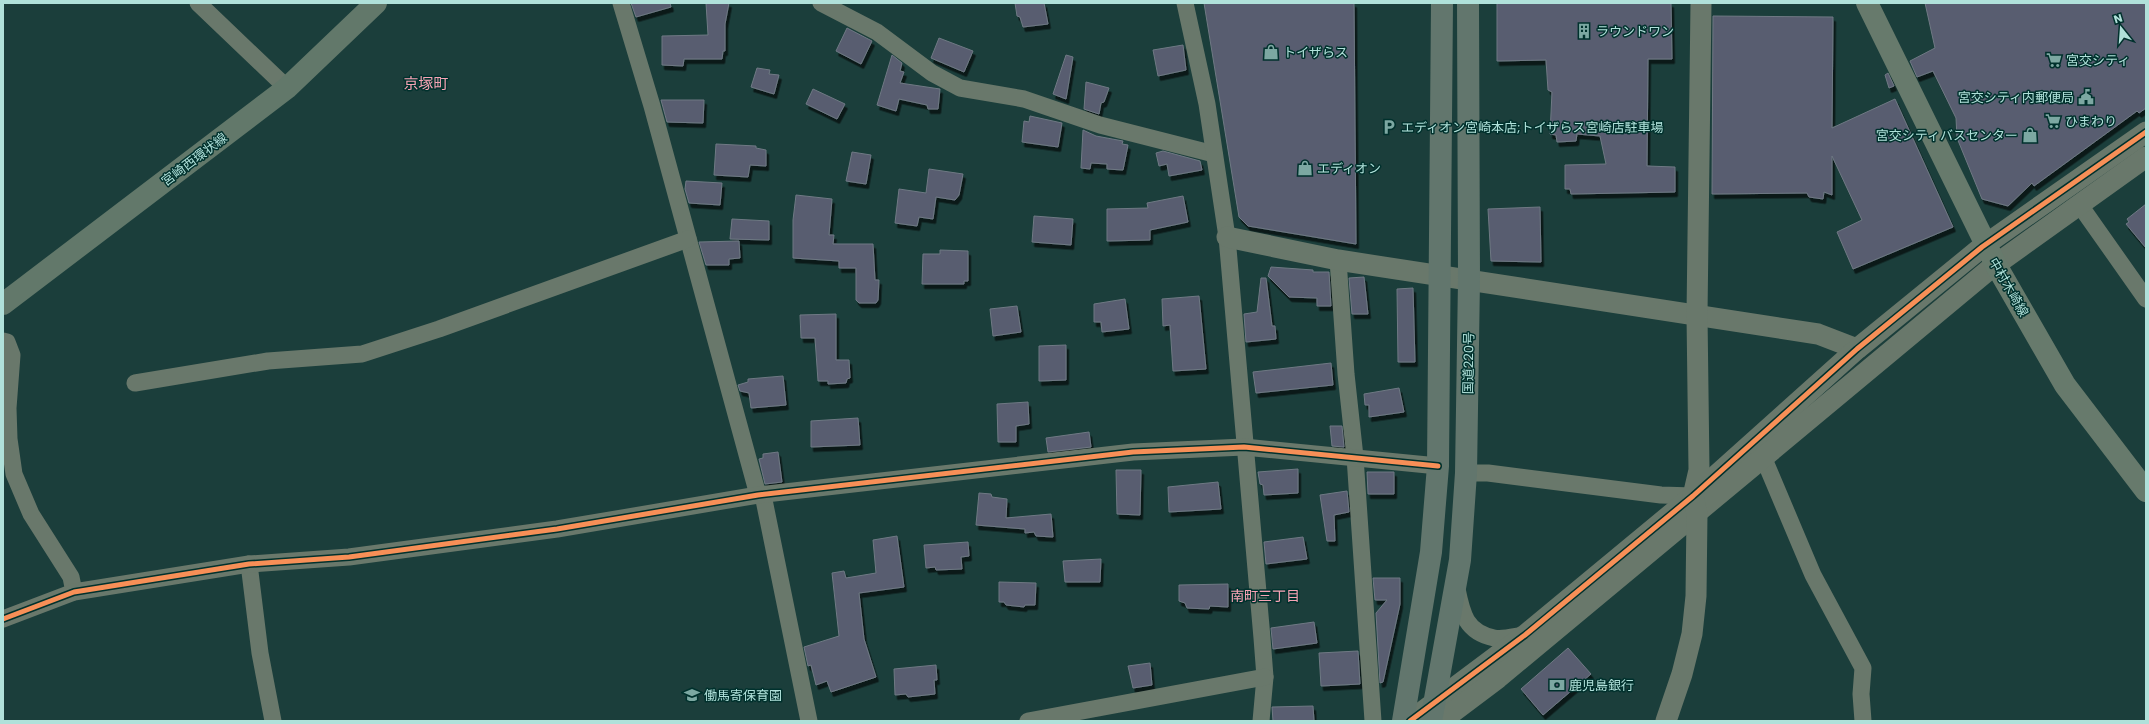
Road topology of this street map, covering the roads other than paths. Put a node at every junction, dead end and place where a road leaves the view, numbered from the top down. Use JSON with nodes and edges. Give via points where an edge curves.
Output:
{"nodes":[{"id":1,"x":198,"y":3,"type":"edge"},
{"id":2,"x":376,"y":3,"type":"edge"},
{"id":3,"x":621,"y":3,"type":"edge"},
{"id":4,"x":820,"y":3,"type":"edge"},
{"id":5,"x":1185,"y":3,"type":"edge"},
{"id":6,"x":1442,"y":3,"type":"edge"},
{"id":7,"x":1468,"y":3,"type":"edge"},
{"id":8,"x":1701,"y":3,"type":"edge"},
{"id":9,"x":1866,"y":3,"type":"edge"},
{"id":10,"x":287,"y":88,"type":"junction"},
{"id":11,"x":2146,"y":132,"type":"edge"},
{"id":12,"x":1214,"y":154,"type":"junction"},
{"id":13,"x":2146,"y":157,"type":"edge"},
{"id":14,"x":2080,"y":204,"type":"junction"},
{"id":15,"x":1227,"y":237,"type":"junction"},
{"id":16,"x":688,"y":239,"type":"junction"},
{"id":17,"x":1985,"y":245,"type":"junction"},
{"id":18,"x":1338,"y":260,"type":"junction"},
{"id":19,"x":1996,"y":265,"type":"junction"},
{"id":20,"x":1440,"y":275,"type":"junction"},
{"id":21,"x":1469,"y":280,"type":"junction"},
{"id":22,"x":2146,"y":299,"type":"edge"},
{"id":23,"x":3,"y":304,"type":"edge"},
{"id":24,"x":1697,"y":315,"type":"junction"},
{"id":25,"x":3,"y":341,"type":"edge"},
{"id":26,"x":1857,"y":349,"type":"junction"},
{"id":27,"x":135,"y":384,"type":"dead end"},
{"id":28,"x":1244,"y":447,"type":"junction"},
{"id":29,"x":1355,"y":457,"type":"junction"},
{"id":30,"x":1764,"y":459,"type":"junction"},
{"id":31,"x":1438,"y":466,"type":"junction"},
{"id":32,"x":1466,"y":473,"type":"junction"},
{"id":33,"x":2146,"y":492,"type":"edge"},
{"id":34,"x":761,"y":495,"type":"junction"},
{"id":35,"x":1695,"y":505,"type":"junction"},
{"id":36,"x":249,"y":564,"type":"junction"},
{"id":37,"x":1456,"y":585,"type":"junction"},
{"id":38,"x":74,"y":592,"type":"junction"},
{"id":39,"x":3,"y":619,"type":"edge"},
{"id":40,"x":1525,"y":635,"type":"junction"},
{"id":41,"x":1264,"y":677,"type":"junction"},
{"id":42,"x":1436,"y":715,"type":"edge"},
{"id":43,"x":273,"y":721,"type":"edge"},
{"id":44,"x":809,"y":721,"type":"edge"},
{"id":45,"x":1028,"y":721,"type":"edge"},
{"id":46,"x":1261,"y":721,"type":"edge"},
{"id":47,"x":1373,"y":721,"type":"edge"},
{"id":48,"x":1403,"y":721,"type":"edge"},
{"id":49,"x":1410,"y":721,"type":"edge"},
{"id":50,"x":1666,"y":721,"type":"edge"},
{"id":51,"x":1863,"y":721,"type":"edge"}],
"edges":[{"from":1,"to":10,"type":"street"},
{"from":2,"to":10,"type":"main road","name":"宮崎西環状線"},
{"from":3,"to":16,"type":"street"},
{"from":4,"to":12,"type":"street","via":[[877,32],[932,73],[960,88],[1024,99],[1100,125]]},
{"from":5,"to":12,"type":"street","via":[[1207,104]]},
{"from":6,"to":20,"type":"highway"},
{"from":7,"to":21,"type":"highway","name":"国道220号"},
{"from":8,"to":24,"type":"street"},
{"from":9,"to":17,"type":"main road","name":"中村木崎線"},
{"from":10,"to":23,"type":"main road","name":"宮崎西環状線"},
{"from":11,"to":17,"type":"street"},
{"from":12,"to":15,"type":"street"},
{"from":13,"to":14,"type":"street"},
{"from":14,"to":19,"type":"street"},
{"from":14,"to":22,"type":"street"},
{"from":15,"to":18,"type":"street"},
{"from":15,"to":28,"type":"street"},
{"from":16,"to":27,"type":"street","via":[[439,329],[362,354],[268,361]]},
{"from":16,"to":34,"type":"street"},
{"from":17,"to":19,"type":"main road","name":"中村木崎線"},
{"from":17,"to":26,"type":"street"},
{"from":18,"to":20,"type":"street"},
{"from":18,"to":29,"type":"street"},
{"from":19,"to":30,"type":"street"},
{"from":19,"to":33,"type":"main road","name":"中村木崎線","via":[[2065,385]]},
{"from":20,"to":21,"type":"street"},
{"from":20,"to":31,"type":"highway"},
{"from":21,"to":24,"type":"street"},
{"from":21,"to":32,"type":"highway","name":"国道220号"},
{"from":24,"to":26,"type":"street","via":[[1818,334]]},
{"from":24,"to":35,"type":"street","via":[[1699,470]]},
{"from":25,"to":38,"type":"street","via":[[7,342],[12,355],[8,408],[9,446],[14,474],[31,514],[71,577]]},
{"from":26,"to":35,"type":"street"},
{"from":28,"to":29,"type":"street"},
{"from":28,"to":34,"type":"street","via":[[1133,452]]},
{"from":28,"to":41,"type":"street"},
{"from":29,"to":31,"type":"street"},
{"from":29,"to":47,"type":"street"},
{"from":30,"to":35,"type":"street"},
{"from":30,"to":51,"type":"street","via":[[1812,576],[1863,668]]},
{"from":31,"to":48,"type":"highway","via":[[1431,552]]},
{"from":32,"to":35,"type":"street","via":[[1488,473],[1661,495]]},
{"from":32,"to":37,"type":"highway","name":"国道220号"},
{"from":34,"to":36,"type":"street","via":[[556,529],[349,557]]},
{"from":34,"to":44,"type":"street"},
{"from":35,"to":40,"type":"street"},
{"from":35,"to":42,"type":"street","via":[[1498,678]]},
{"from":35,"to":50,"type":"street","via":[[1696,596],[1692,634]]},
{"from":36,"to":38,"type":"street"},
{"from":36,"to":43,"type":"street","via":[[260,653]]},
{"from":37,"to":40,"type":"street","via":[[1461,610],[1470,628],[1494,638]]},
{"from":37,"to":42,"type":"highway","name":"国道220号"},
{"from":38,"to":39,"type":"street"},
{"from":40,"to":42,"type":"street"},
{"from":41,"to":45,"type":"street"},
{"from":41,"to":46,"type":"street"},
{"from":42,"to":49,"type":"street"}]}
